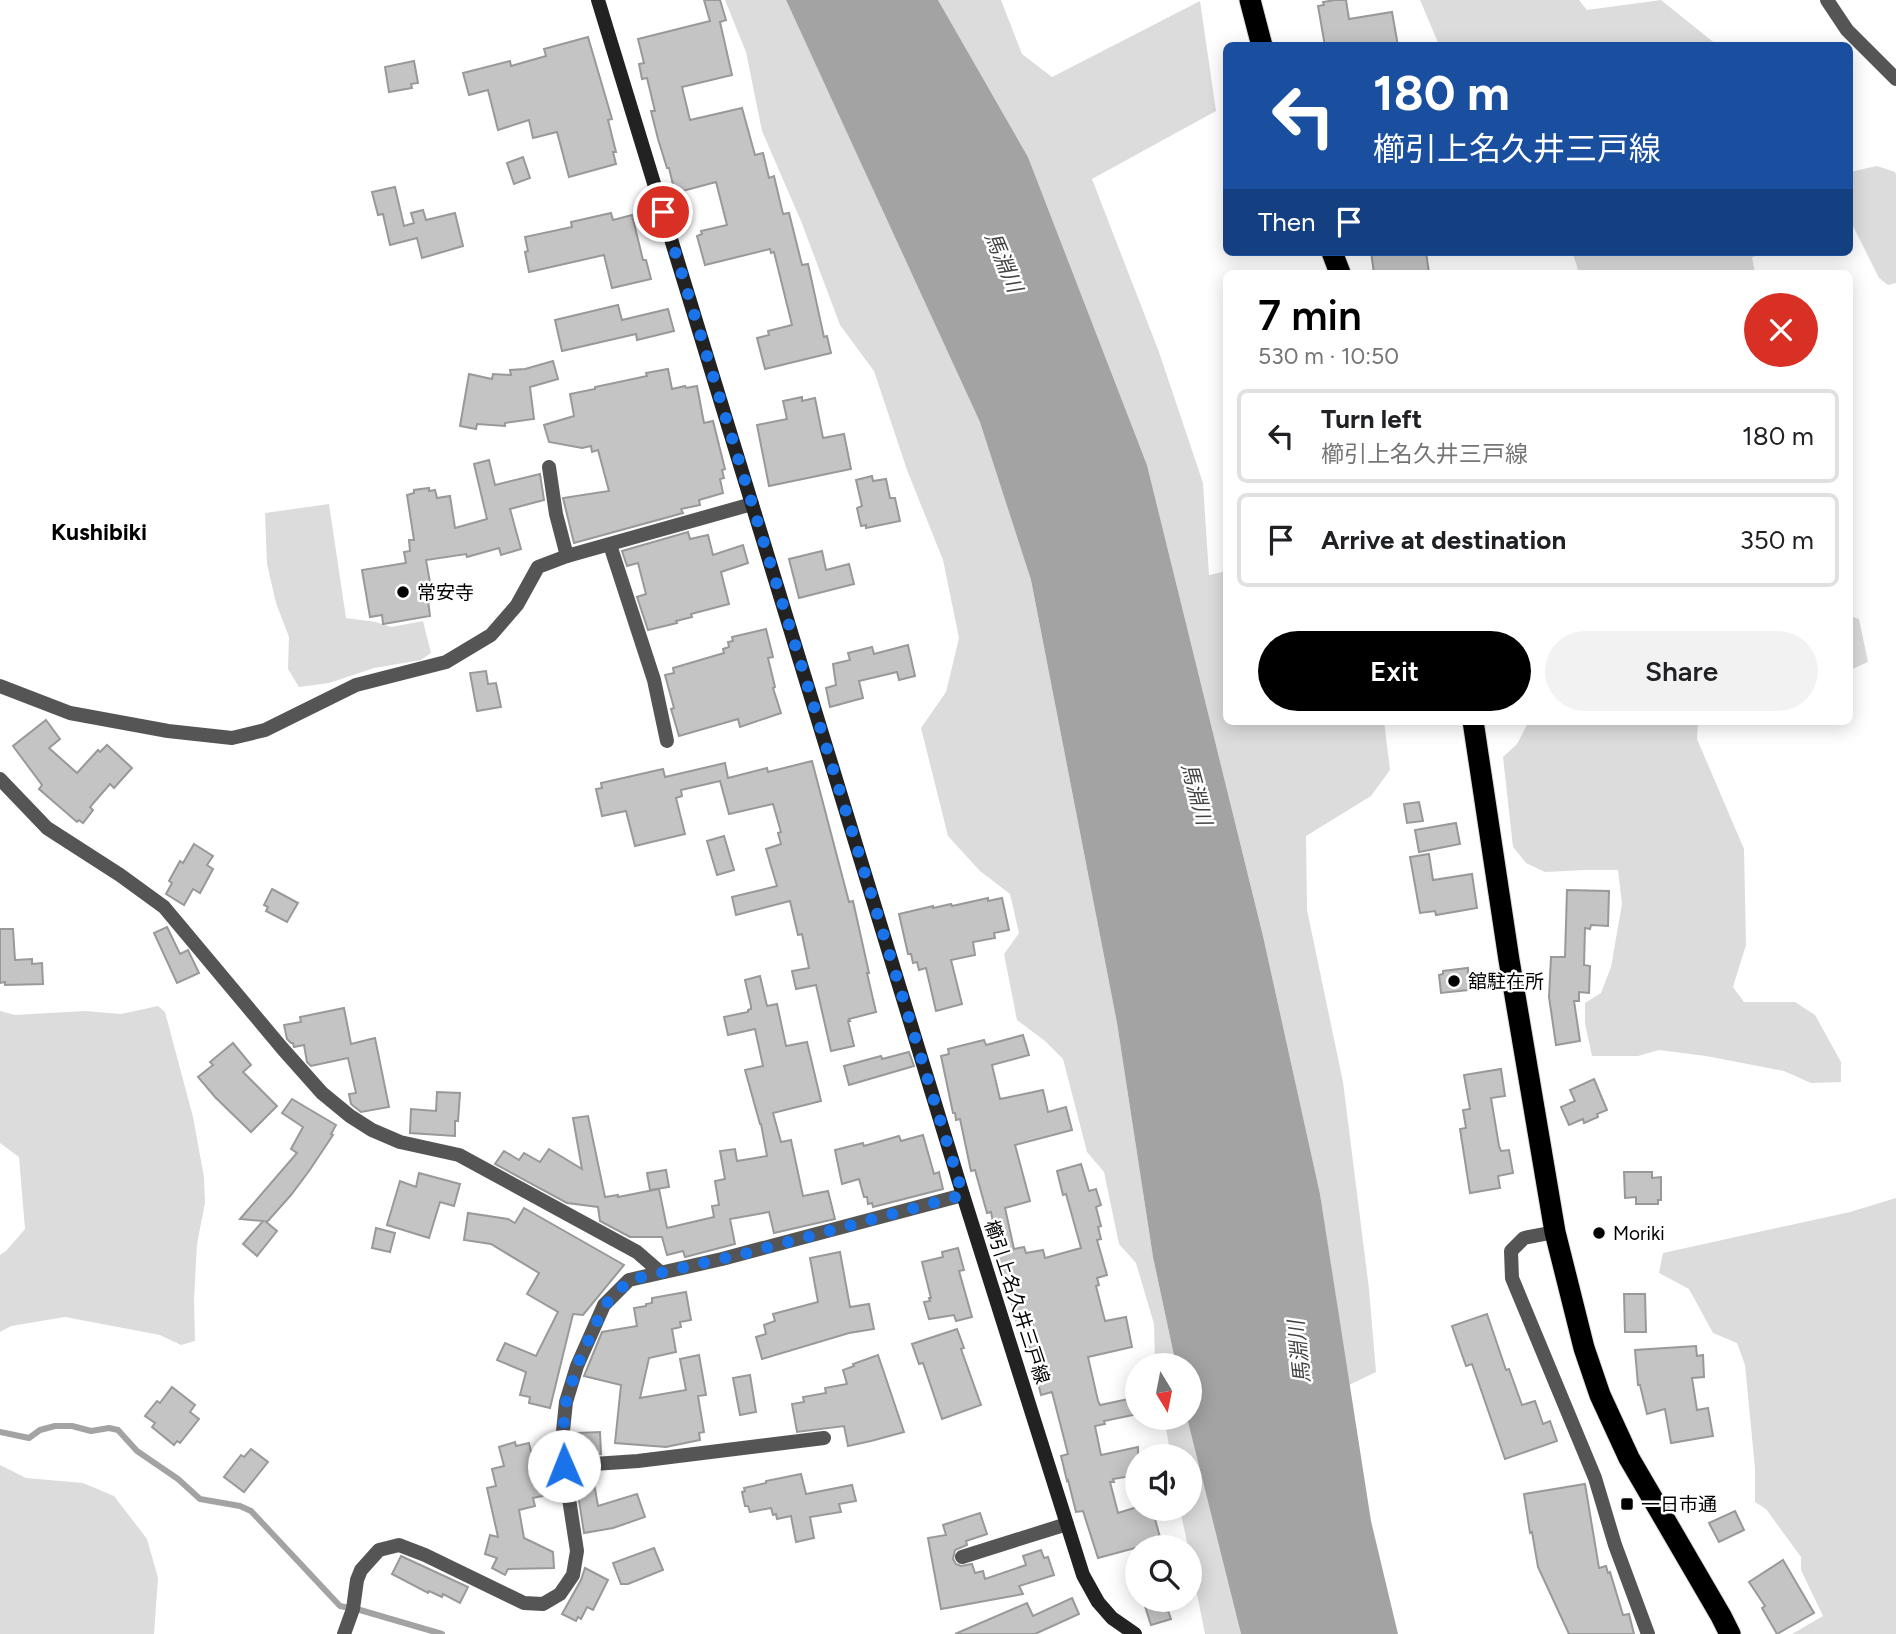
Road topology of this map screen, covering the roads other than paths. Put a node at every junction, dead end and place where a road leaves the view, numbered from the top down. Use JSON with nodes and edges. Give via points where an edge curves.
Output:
{"nodes":[{"id":1,"x":598,"y":0,"type":"edge"},
{"id":2,"x":1250,"y":0,"type":"edge"},
{"id":3,"x":1827,"y":0,"type":"edge"},
{"id":4,"x":1261,"y":42,"type":"edge"},
{"id":5,"x":1896,"y":79,"type":"edge"},
{"id":6,"x":549,"y":467,"type":"dead end"},
{"id":7,"x":752,"y":504,"type":"junction"},
{"id":8,"x":610,"y":545,"type":"junction"},
{"id":9,"x":567,"y":556,"type":"junction"},
{"id":10,"x":0,"y":687,"type":"edge"},
{"id":11,"x":1474,"y":725,"type":"edge"},
{"id":12,"x":667,"y":741,"type":"dead end"},
{"id":13,"x":0,"y":779,"type":"edge"},
{"id":14,"x":963,"y":1195,"type":"junction"},
{"id":15,"x":1555,"y":1232,"type":"junction"},
{"id":16,"x":660,"y":1272,"type":"junction"},
{"id":17,"x":824,"y":1438,"type":"dead end"},
{"id":18,"x":564,"y":1466,"type":"junction"},
{"id":19,"x":1067,"y":1524,"type":"junction"},
{"id":20,"x":962,"y":1557,"type":"dead end"},
{"id":21,"x":344,"y":1634,"type":"edge"},
{"id":22,"x":1135,"y":1634,"type":"edge"},
{"id":23,"x":1648,"y":1634,"type":"edge"},
{"id":24,"x":1730,"y":1634,"type":"edge"}],
"edges":[{"from":1,"to":7,"type":"main road","name":"櫛引上名久井三戸線"},
{"from":2,"to":4,"type":"highway"},
{"from":3,"to":5,"type":"street","via":[[1847,30]]},
{"from":6,"to":9,"type":"street"},
{"from":7,"to":8,"type":"street"},
{"from":7,"to":14,"type":"main road","name":"櫛引上名久井三戸線"},
{"from":8,"to":9,"type":"street"},
{"from":8,"to":12,"type":"street","via":[[654,680]]},
{"from":9,"to":10,"type":"street","via":[[538,567],[517,605],[491,635],[446,662],[356,685],[265,730],[232,738],[70,713]]},
{"from":11,"to":15,"type":"highway"},
{"from":13,"to":16,"type":"street","via":[[47,828],[164,907],[322,1093],[350,1116],[400,1142],[459,1155],[637,1252]]},
{"from":14,"to":16,"type":"street"},
{"from":14,"to":19,"type":"main road","name":"櫛引上名久井三戸線"},
{"from":15,"to":23,"type":"street","via":[[1524,1238],[1511,1251],[1512,1278],[1595,1478]]},
{"from":15,"to":24,"type":"highway","via":[[1600,1395],[1629,1458]]},
{"from":16,"to":18,"type":"street","via":[[629,1280],[604,1306],[566,1402]]},
{"from":17,"to":18,"type":"street"},
{"from":18,"to":21,"type":"street","via":[[577,1551],[573,1574],[560,1594],[543,1604],[524,1603],[399,1545],[379,1550],[361,1570]]},
{"from":19,"to":20,"type":"street"},
{"from":19,"to":22,"type":"main road","name":"櫛引上名久井三戸線","via":[[1083,1575],[1098,1602]]}]}
